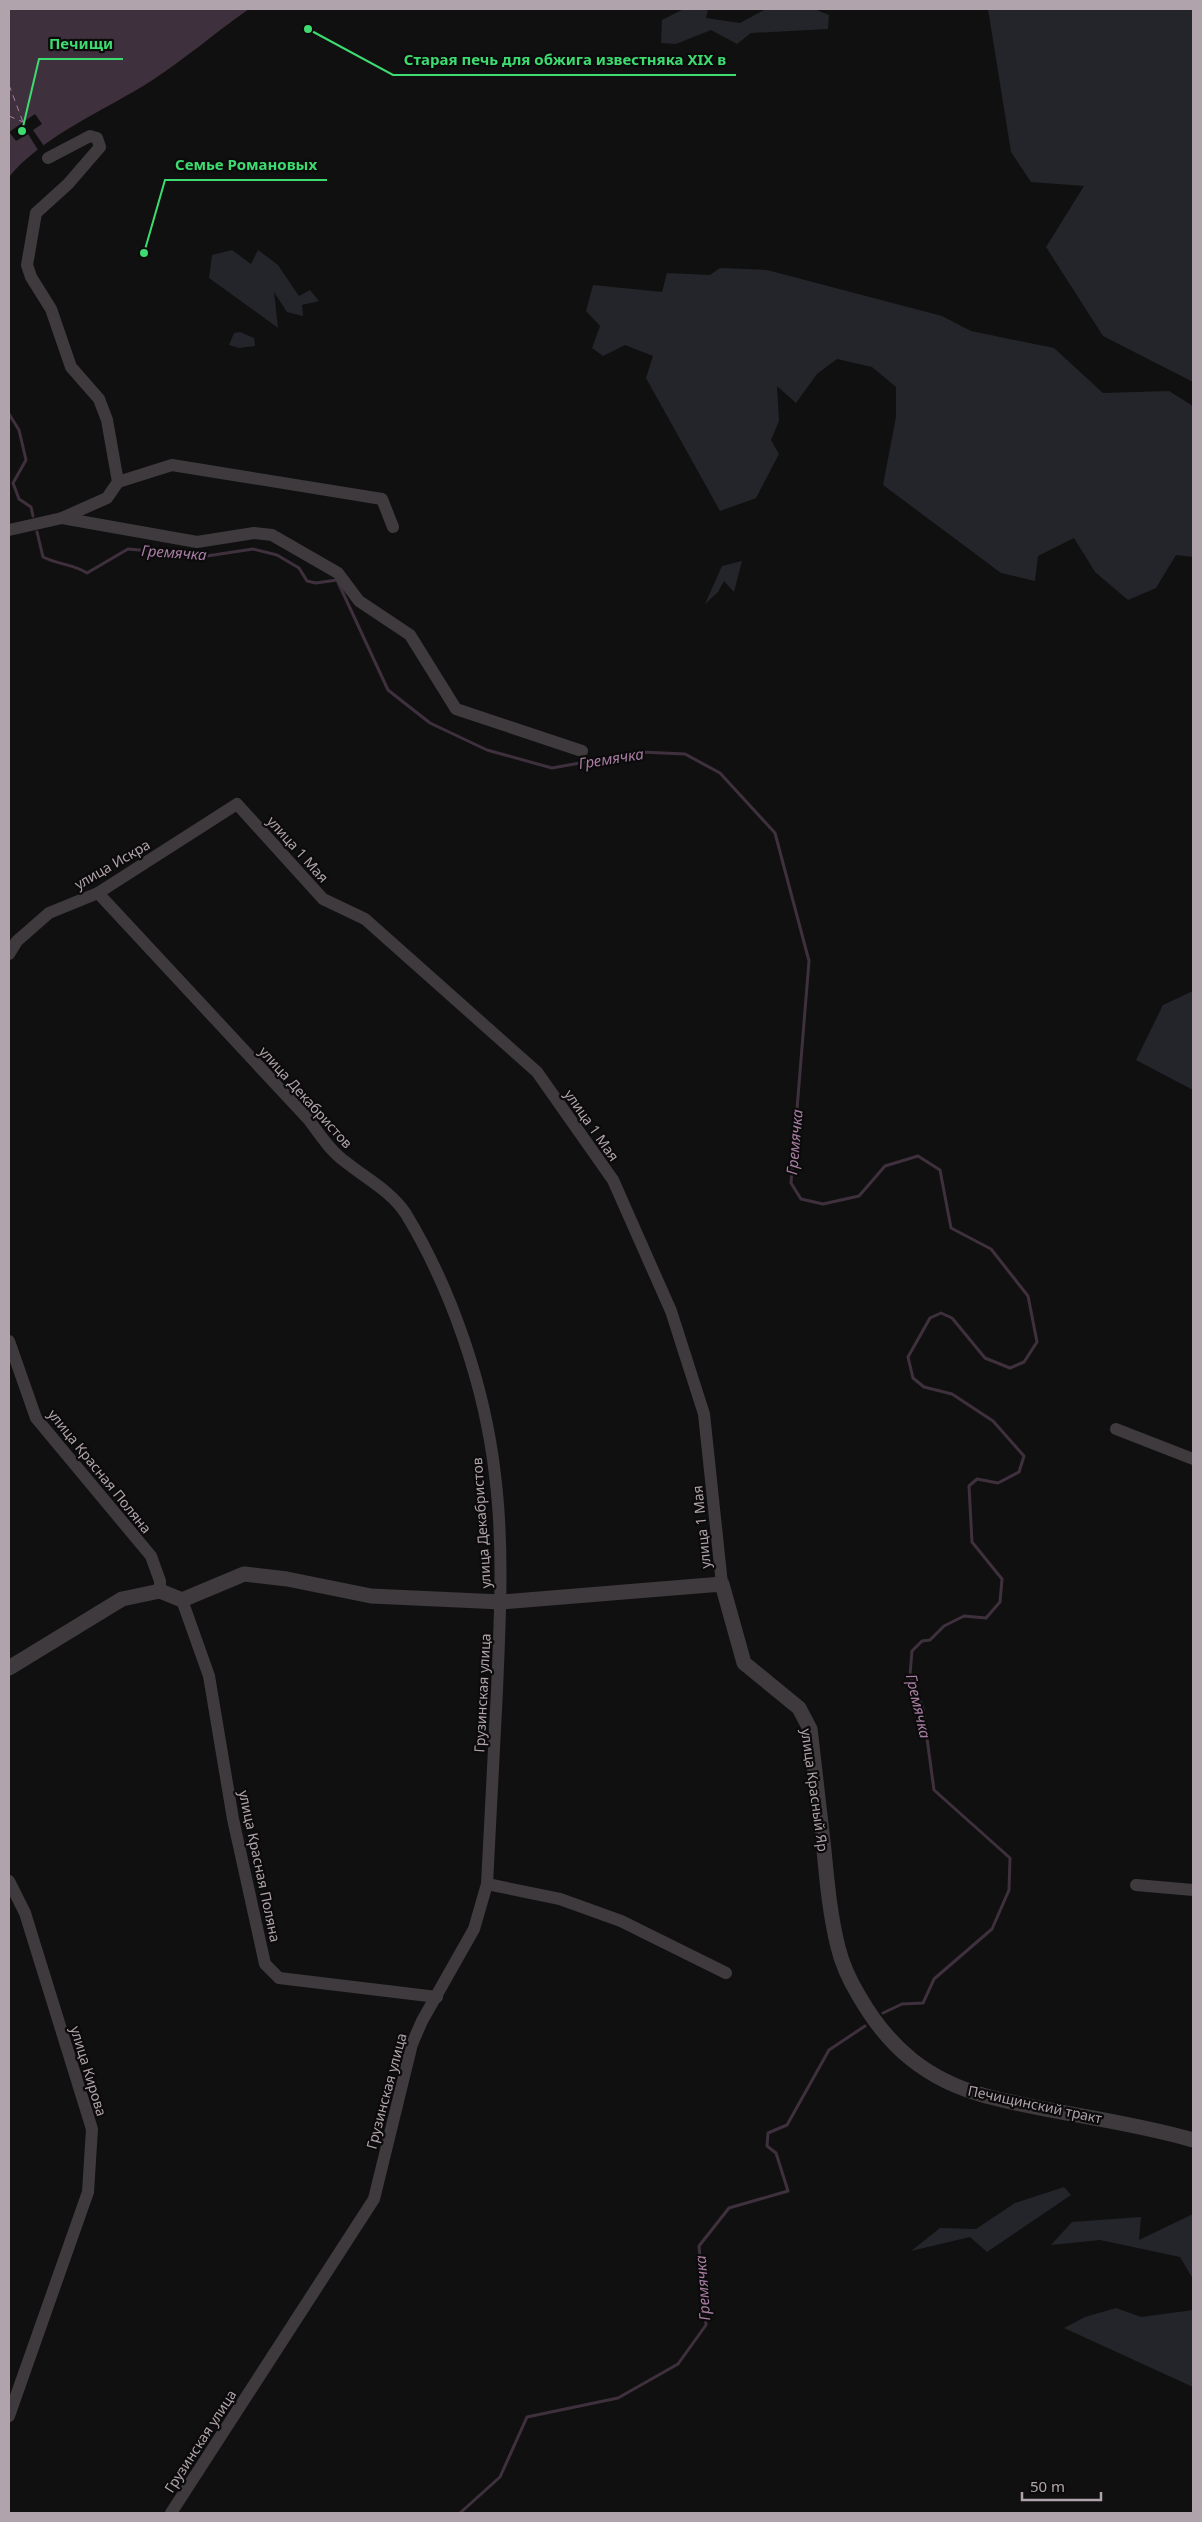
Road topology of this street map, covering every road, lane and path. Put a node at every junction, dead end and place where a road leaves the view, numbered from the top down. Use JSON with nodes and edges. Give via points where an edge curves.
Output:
{"nodes":[{"id":1,"x":48,"y":158,"type":"dead end"},
{"id":2,"x":118,"y":482,"type":"junction"},
{"id":3,"x":62,"y":518,"type":"junction"},
{"id":4,"x":393,"y":527,"type":"dead end"},
{"id":5,"x":9,"y":530,"type":"edge"},
{"id":6,"x":582,"y":751,"type":"dead end"},
{"id":7,"x":237,"y":804,"type":"joint"},
{"id":8,"x":98,"y":893,"type":"junction"},
{"id":9,"x":9,"y":954,"type":"edge"},
{"id":10,"x":9,"y":1341,"type":"edge"},
{"id":11,"x":1116,"y":1429,"type":"dead end"},
{"id":12,"x":1193,"y":1459,"type":"edge"},
{"id":13,"x":722,"y":1584,"type":"junction"},
{"id":14,"x":160,"y":1591,"type":"junction"},
{"id":15,"x":182,"y":1600,"type":"junction"},
{"id":16,"x":501,"y":1602,"type":"junction"},
{"id":17,"x":9,"y":1668,"type":"edge"},
{"id":18,"x":9,"y":1881,"type":"edge"},
{"id":19,"x":487,"y":1884,"type":"junction"},
{"id":20,"x":1136,"y":1885,"type":"dead end"},
{"id":21,"x":1193,"y":1890,"type":"edge"},
{"id":22,"x":726,"y":1973,"type":"dead end"},
{"id":23,"x":856,"y":1991,"type":"joint"},
{"id":24,"x":437,"y":1997,"type":"junction"},
{"id":25,"x":1193,"y":2140,"type":"edge"},
{"id":26,"x":9,"y":2416,"type":"edge"},
{"id":27,"x":171,"y":2513,"type":"edge"}],
"edges":[{"from":1,"to":2,"type":"street","via":[[90,136],[99,142],[100,148],[36,213],[27,265],[51,309],[71,367],[98,399],[107,420]]},
{"from":2,"to":3,"type":"street","via":[[107,498]]},
{"from":2,"to":4,"type":"street","via":[[172,465],[382,498]]},
{"from":3,"to":5,"type":"street"},
{"from":3,"to":6,"type":"street","via":[[197,542],[254,533],[272,536],[338,574],[359,601],[410,635],[456,709]]},
{"from":7,"to":8,"type":"street","name":"улица Искра"},
{"from":7,"to":13,"type":"street","name":"улица 1 Мая","via":[[323,899],[365,919],[537,1072],[613,1180],[671,1312],[704,1414]]},
{"from":8,"to":9,"type":"street","name":"улица Искра","via":[[49,913],[17,941]]},
{"from":8,"to":16,"type":"street","name":"улица Декабристов","via":[[309,1120],[333,1151],[376,1183],[404,1212],[433,1264],[457,1319],[489,1434],[496,1476]]},
{"from":10,"to":14,"type":"street","name":"улица Красная Поляна","via":[[36,1418],[151,1556]]},
{"from":11,"to":12,"type":"street"},
{"from":13,"to":16,"type":"street"},
{"from":13,"to":23,"type":"street","name":"улица Красный Яр","via":[[744,1663],[799,1708],[810,1729],[838,1948]]},
{"from":14,"to":15,"type":"street"},
{"from":14,"to":17,"type":"street","via":[[122,1599]]},
{"from":15,"to":16,"type":"street","via":[[244,1574],[371,1596]]},
{"from":15,"to":24,"type":"street","name":"улица Красная Поляна","via":[[210,1676],[234,1819],[265,1964],[279,1978]]},
{"from":16,"to":19,"type":"street","name":"Грузинская улица"},
{"from":18,"to":26,"type":"street","name":"улица Кирова","via":[[25,1914],[92,2129],[88,2192]]},
{"from":19,"to":22,"type":"street","via":[[560,1899],[621,1921]]},
{"from":19,"to":24,"type":"street","name":"Грузинская улица","via":[[474,1929]]},
{"from":20,"to":21,"type":"street"},
{"from":23,"to":25,"type":"street","name":"Печищинский тракт","via":[[870,2016],[891,2042],[930,2074],[962,2088],[1010,2101]]},
{"from":24,"to":27,"type":"street","name":"Грузинская улица","via":[[412,2044],[374,2199]]}]}
